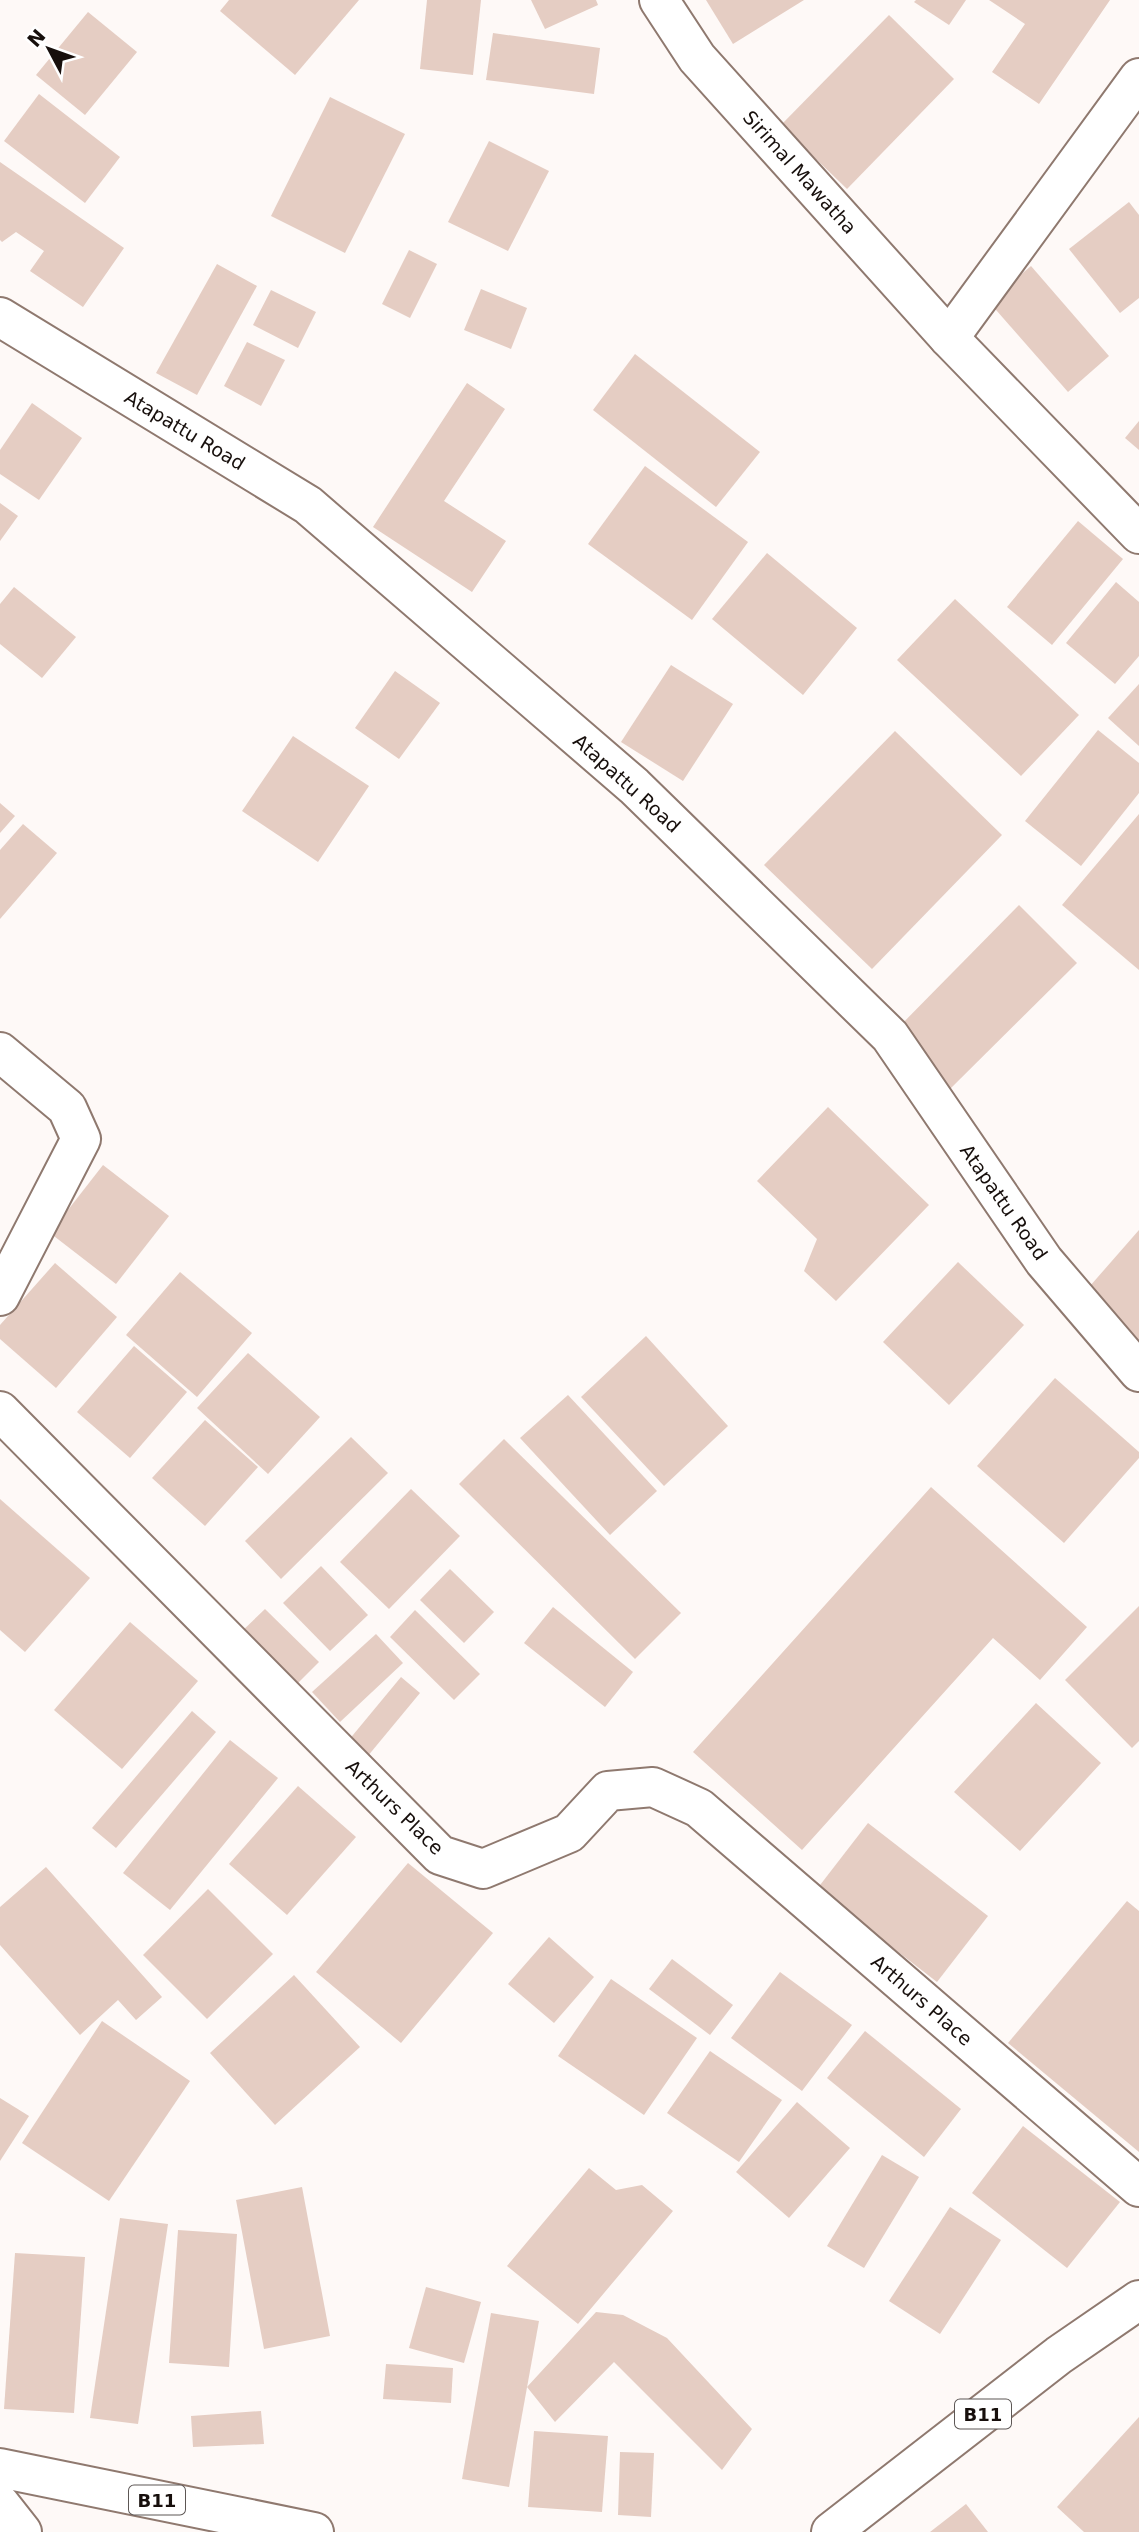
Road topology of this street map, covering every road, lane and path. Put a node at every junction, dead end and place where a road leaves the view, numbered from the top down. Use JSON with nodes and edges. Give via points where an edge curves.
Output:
{"nodes":[{"id":1,"x":659,"y":0,"type":"edge"},
{"id":2,"x":1139,"y":78,"type":"edge"},
{"id":3,"x":0,"y":317,"type":"edge"},
{"id":4,"x":949,"y":338,"type":"junction"},
{"id":5,"x":1139,"y":534,"type":"edge"},
{"id":6,"x":0,"y":1052,"type":"edge"},
{"id":7,"x":0,"y":1296,"type":"edge"},
{"id":8,"x":1139,"y":1372,"type":"edge"},
{"id":9,"x":0,"y":1411,"type":"edge"},
{"id":10,"x":1139,"y":2187,"type":"edge"},
{"id":11,"x":1139,"y":2300,"type":"edge"},
{"id":12,"x":0,"y":2468,"type":"edge"},
{"id":13,"x":0,"y":2504,"type":"edge"},
{"id":14,"x":22,"y":2532,"type":"edge"},
{"id":15,"x":314,"y":2532,"type":"edge"},
{"id":16,"x":831,"y":2532,"type":"edge"}],
"edges":[{"from":1,"to":4,"type":"street","name":"Sirimal Mawatha","via":[[697,58]]},
{"from":2,"to":4,"type":"street"},
{"from":3,"to":8,"type":"street","name":"Atapattu Road","via":[[308,505],[634,786],[890,1036],[1044,1261]]},
{"from":4,"to":5,"type":"street","name":"Sirimal Mawatha"},
{"from":6,"to":7,"type":"street","via":[[67,1108],[81,1139]]},
{"from":9,"to":10,"type":"street","name":"Arthurs Place","via":[[440,1855],[483,1869],[569,1833],[608,1791],[653,1787],[699,1808]]},
{"from":11,"to":16,"type":"street","number":"B11","via":[[1059,2355]]},
{"from":12,"to":15,"type":"street","number":"B11"},
{"from":13,"to":14,"type":"street"}]}
